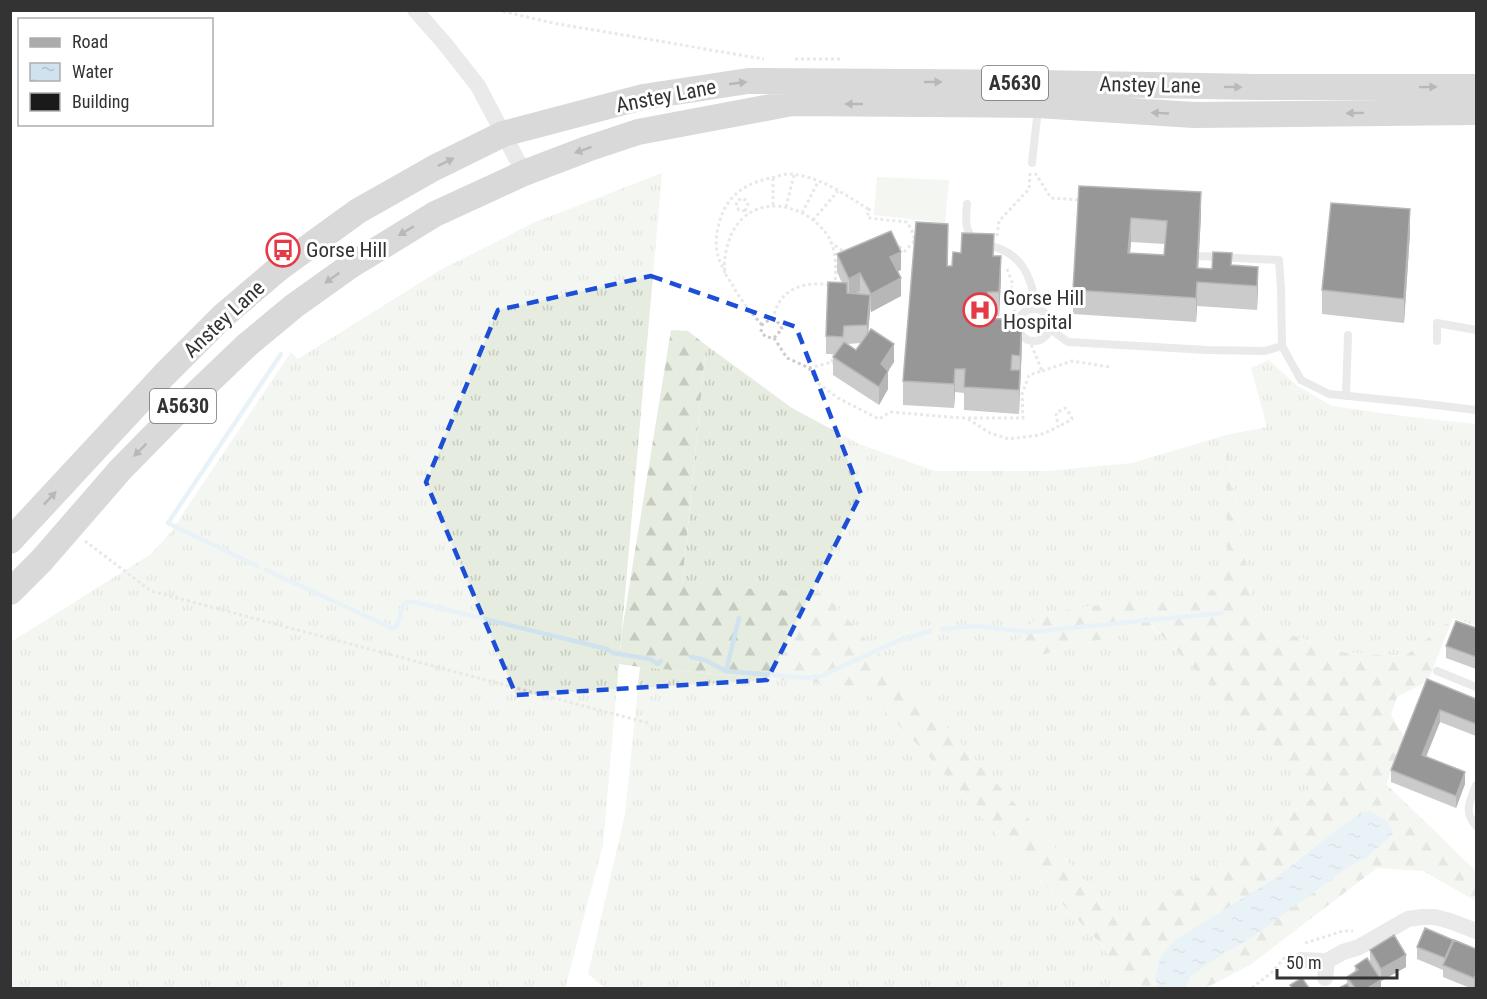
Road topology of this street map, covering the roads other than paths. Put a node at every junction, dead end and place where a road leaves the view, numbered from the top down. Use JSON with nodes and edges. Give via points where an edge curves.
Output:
{"nodes":[{"id":1,"x":415,"y":10,"type":"edge"},
{"id":2,"x":1476,"y":87,"type":"edge"},
{"id":3,"x":1038,"y":105,"type":"junction"},
{"id":4,"x":1476,"y":112,"type":"edge"},
{"id":5,"x":503,"y":134,"type":"junction"},
{"id":6,"x":1032,"y":163,"type":"road end"},
{"id":7,"x":524,"y":173,"type":"junction"},
{"id":8,"x":967,"y":204,"type":"dead end"},
{"id":9,"x":1199,"y":255,"type":"edge"},
{"id":10,"x":1037,"y":309,"type":"junction"},
{"id":11,"x":1050,"y":329,"type":"junction"},
{"id":12,"x":1476,"y":330,"type":"edge"},
{"id":13,"x":1348,"y":335,"type":"dead end"},
{"id":14,"x":1437,"y":341,"type":"dead end"},
{"id":15,"x":1282,"y":346,"type":"junction"},
{"id":16,"x":1346,"y":396,"type":"junction"},
{"id":17,"x":1476,"y":410,"type":"edge"},
{"id":18,"x":10,"y":541,"type":"edge"},
{"id":19,"x":10,"y":592,"type":"edge"},
{"id":20,"x":1437,"y":671,"type":"dead end"},
{"id":21,"x":1476,"y":687,"type":"edge"},
{"id":22,"x":1476,"y":785,"type":"edge"},
{"id":23,"x":1476,"y":826,"type":"edge"},
{"id":24,"x":1476,"y":931,"type":"edge"},
{"id":25,"x":1301,"y":960,"type":"dead end"},
{"id":26,"x":1327,"y":961,"type":"junction"},
{"id":27,"x":1325,"y":978,"type":"dead end"}],
"edges":[{"from":1,"to":5,"type":"street","via":[[478,86]]},
{"from":5,"to":2,"type":"main road","name":"Anstey Lane","number":"A5630","one_way":true,"via":[[644,98],[748,81]]},
{"from":4,"to":3,"type":"main road","number":"A5630","one_way":true,"via":[[1194,115]]},
{"from":3,"to":6,"type":"lane"},
{"from":3,"to":7,"type":"main road","name":"Anstey Lane","number":"A5630","one_way":true,"via":[[792,104],[638,132]]},
{"from":5,"to":7,"type":"street"},
{"from":18,"to":5,"type":"main road","name":"Anstey Lane","number":"A5630","one_way":true,"via":[[165,374],[223,316],[278,269],[358,211]]},
{"from":7,"to":19,"type":"main road","name":"Anstey Lane","number":"A5630","one_way":true,"via":[[435,214],[294,306],[177,412]]},
{"from":8,"to":10,"type":"lane","via":[[968,232],[981,244],[1003,249],[1023,266]]},
{"from":9,"to":15,"type":"lane","via":[[1279,260]]},
{"from":10,"to":11,"type":"lane","via":[[1046,314]]},
{"from":10,"to":11,"type":"lane","via":[[1027,310],[1014,326],[1032,341],[1041,339]]},
{"from":11,"to":15,"type":"lane","via":[[1068,342],[1255,351]]},
{"from":12,"to":14,"type":"lane","via":[[1437,324]]},
{"from":13,"to":16,"type":"lane"},
{"from":15,"to":16,"type":"lane","via":[[1302,380],[1329,394]]},
{"from":16,"to":17,"type":"lane"},
{"from":20,"to":21,"type":"lane"},
{"from":22,"to":23,"type":"lane","via":[[1468,808]]},
{"from":24,"to":26,"type":"street","via":[[1435,917],[1408,919]]},
{"from":25,"to":26,"type":"street"},
{"from":26,"to":27,"type":"street"}]}
